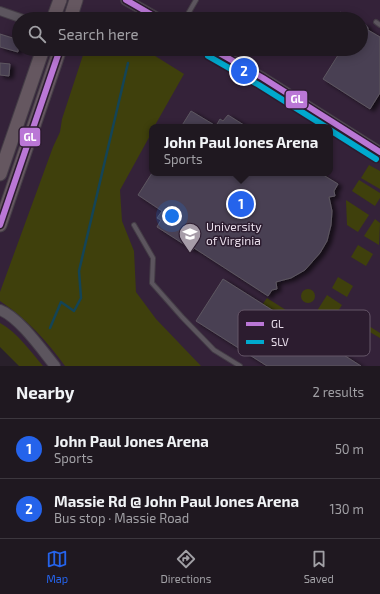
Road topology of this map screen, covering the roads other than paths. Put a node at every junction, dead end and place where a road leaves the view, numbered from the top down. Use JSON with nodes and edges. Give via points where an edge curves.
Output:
{"nodes":[{"id":1,"x":60,"y":0,"type":"edge"},
{"id":2,"x":76,"y":0,"type":"edge"},
{"id":3,"x":126,"y":0,"type":"edge"},
{"id":4,"x":196,"y":0,"type":"edge"},
{"id":5,"x":0,"y":11,"type":"edge"},
{"id":6,"x":56,"y":12,"type":"edge"},
{"id":7,"x":72,"y":12,"type":"edge"},
{"id":8,"x":147,"y":12,"type":"edge"},
{"id":9,"x":189,"y":12,"type":"edge"},
{"id":10,"x":12,"y":15,"type":"edge"},
{"id":11,"x":41,"y":56,"type":"edge"},
{"id":12,"x":58,"y":56,"type":"edge"},
{"id":13,"x":224,"y":56,"type":"edge"},
{"id":14,"x":380,"y":152,"type":"edge"},
{"id":15,"x":0,"y":174,"type":"edge"},
{"id":16,"x":0,"y":225,"type":"edge"},
{"id":17,"x":134,"y":225,"type":"dead end"},
{"id":18,"x":0,"y":310,"type":"edge"},
{"id":19,"x":55,"y":366,"type":"edge"},
{"id":20,"x":240,"y":366,"type":"edge"}],
"edges":[{"from":1,"to":6,"type":"main road"},
{"from":2,"to":7,"type":"main road"},
{"from":3,"to":8,"type":"street"},
{"from":4,"to":9,"type":"lane"},
{"from":5,"to":10,"type":"street"},
{"from":11,"to":15,"type":"main road"},
{"from":12,"to":16,"type":"main road"},
{"from":13,"to":14,"type":"street"},
{"from":17,"to":20,"type":"lane","via":[[153,258],[152,283],[214,350]]},
{"from":18,"to":19,"type":"street","via":[[21,326]]}]}
